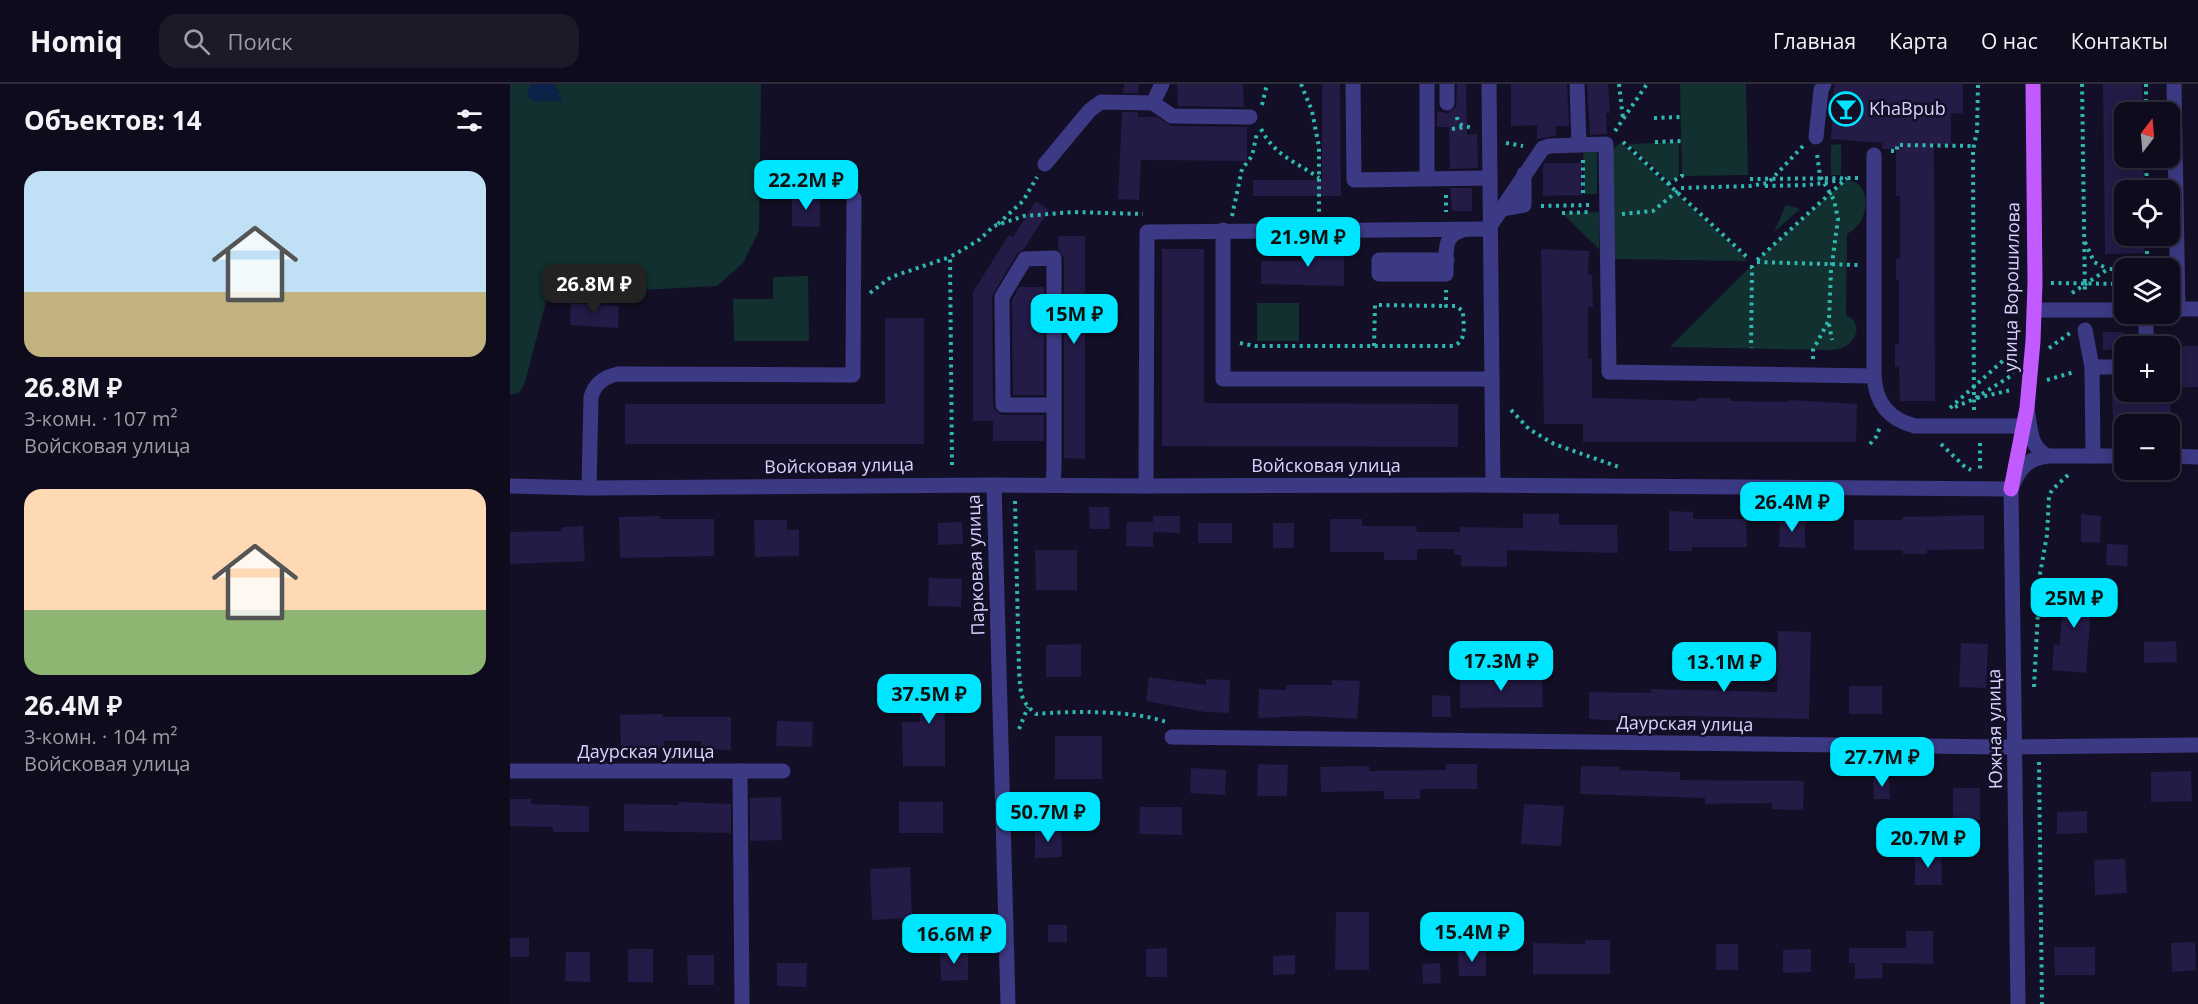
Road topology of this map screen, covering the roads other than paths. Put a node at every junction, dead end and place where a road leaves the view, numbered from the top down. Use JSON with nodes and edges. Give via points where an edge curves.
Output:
{"nodes":[{"id":1,"x":1162,"y":84,"type":"edge"},
{"id":2,"x":1353,"y":84,"type":"edge"},
{"id":3,"x":1427,"y":84,"type":"edge"},
{"id":4,"x":1447,"y":84,"type":"edge"},
{"id":5,"x":1489,"y":84,"type":"edge"},
{"id":6,"x":1578,"y":84,"type":"edge"},
{"id":7,"x":1824,"y":84,"type":"edge"},
{"id":8,"x":2033,"y":84,"type":"edge"},
{"id":9,"x":2174,"y":84,"type":"edge"},
{"id":10,"x":1153,"y":103,"type":"junction"},
{"id":11,"x":1452,"y":106,"type":"road end"},
{"id":12,"x":1256,"y":115,"type":"road end"},
{"id":13,"x":1817,"y":133,"type":"road end"},
{"id":14,"x":1594,"y":145,"type":"junction"},
{"id":15,"x":1879,"y":153,"type":"road end"},
{"id":16,"x":1045,"y":164,"type":"road end"},
{"id":17,"x":1490,"y":178,"type":"junction"},
{"id":18,"x":1427,"y":179,"type":"junction"},
{"id":19,"x":854,"y":198,"type":"dead end"},
{"id":20,"x":1490,"y":228,"type":"junction"},
{"id":21,"x":1228,"y":230,"type":"junction"},
{"id":22,"x":1466,"y":230,"type":"junction"},
{"id":23,"x":2173,"y":258,"type":"edge"},
{"id":24,"x":1447,"y":267,"type":"road end"},
{"id":25,"x":2180,"y":309,"type":"edge"},
{"id":26,"x":2198,"y":309,"type":"edge"},
{"id":27,"x":2034,"y":310,"type":"junction"},
{"id":28,"x":2085,"y":310,"type":"junction"},
{"id":29,"x":2114,"y":310,"type":"edge"},
{"id":30,"x":2114,"y":366,"type":"edge"},
{"id":31,"x":2092,"y":367,"type":"junction"},
{"id":32,"x":1874,"y":376,"type":"junction"},
{"id":33,"x":1492,"y":379,"type":"junction"},
{"id":34,"x":1054,"y":405,"type":"junction"},
{"id":35,"x":2027,"y":408,"type":"junction"},
{"id":36,"x":2023,"y":426,"type":"junction"},
{"id":37,"x":2047,"y":456,"type":"junction"},
{"id":38,"x":2093,"y":456,"type":"junction"},
{"id":39,"x":2114,"y":456,"type":"edge"},
{"id":40,"x":2180,"y":456,"type":"edge"},
{"id":41,"x":2198,"y":457,"type":"edge"},
{"id":42,"x":994,"y":484,"type":"junction"},
{"id":43,"x":1053,"y":485,"type":"junction"},
{"id":44,"x":1493,"y":485,"type":"junction"},
{"id":45,"x":510,"y":486,"type":"edge"},
{"id":46,"x":1146,"y":486,"type":"junction"},
{"id":47,"x":589,"y":488,"type":"junction"},
{"id":48,"x":2011,"y":489,"type":"junction"},
{"id":49,"x":1172,"y":737,"type":"dead end"},
{"id":50,"x":2198,"y":745,"type":"edge"},
{"id":51,"x":2015,"y":747,"type":"junction"},
{"id":52,"x":510,"y":771,"type":"edge"},
{"id":53,"x":740,"y":771,"type":"junction"},
{"id":54,"x":783,"y":771,"type":"dead end"},
{"id":55,"x":742,"y":1004,"type":"edge"},
{"id":56,"x":1008,"y":1004,"type":"edge"},
{"id":57,"x":2019,"y":1004,"type":"edge"}],
"edges":[{"from":1,"to":10,"type":"street"},
{"from":2,"to":18,"type":"street","via":[[1354,180]]},
{"from":3,"to":18,"type":"street"},
{"from":4,"to":11,"type":"street"},
{"from":5,"to":17,"type":"street","via":[[1483,132]]},
{"from":6,"to":14,"type":"street"},
{"from":7,"to":13,"type":"street"},
{"from":8,"to":27,"type":"main road","name":"улица Ворошилова"},
{"from":9,"to":23,"type":"street"},
{"from":10,"to":12,"type":"street","via":[[1173,116]]},
{"from":10,"to":16,"type":"street","via":[[1101,102]]},
{"from":14,"to":20,"type":"street","via":[[1546,146]]},
{"from":14,"to":32,"type":"street","via":[[1603,209],[1609,372]]},
{"from":15,"to":32,"type":"street"},
{"from":17,"to":18,"type":"street"},
{"from":17,"to":20,"type":"street"},
{"from":19,"to":47,"type":"street","via":[[853,375],[618,374],[601,381],[591,397]]},
{"from":20,"to":22,"type":"street"},
{"from":20,"to":33,"type":"street"},
{"from":21,"to":22,"type":"street"},
{"from":21,"to":33,"type":"street","via":[[1223,379]]},
{"from":21,"to":46,"type":"street","via":[[1147,232]]},
{"from":22,"to":24,"type":"street","via":[[1450,237]]},
{"from":25,"to":26,"type":"street"},
{"from":27,"to":28,"type":"street"},
{"from":27,"to":35,"type":"main road","name":"улица Ворошилова"},
{"from":28,"to":29,"type":"street"},
{"from":28,"to":31,"type":"street"},
{"from":30,"to":31,"type":"street"},
{"from":31,"to":38,"type":"street"},
{"from":32,"to":36,"type":"street","via":[[1880,400],[1900,422],[1915,426]]},
{"from":33,"to":44,"type":"street"},
{"from":34,"to":34,"type":"street","via":[[1054,258],[1025,259],[1002,297],[1003,405]]},
{"from":34,"to":43,"type":"street"},
{"from":35,"to":36,"type":"main road","name":"улица Ворошилова"},
{"from":35,"to":37,"type":"street","via":[[2032,439]]},
{"from":36,"to":48,"type":"main road","name":"улица Ворошилова"},
{"from":37,"to":38,"type":"street"},
{"from":37,"to":48,"type":"street","via":[[2036,457],[2020,467]]},
{"from":38,"to":39,"type":"street"},
{"from":40,"to":41,"type":"street"},
{"from":42,"to":43,"type":"street","name":"Войсковая улица"},
{"from":42,"to":47,"type":"street","name":"Войсковая улица"},
{"from":42,"to":56,"type":"street","name":"Парковая улица"},
{"from":43,"to":46,"type":"street","name":"Войсковая улица"},
{"from":44,"to":46,"type":"street","name":"Войсковая улица"},
{"from":44,"to":48,"type":"street","name":"Войсковая улица"},
{"from":45,"to":47,"type":"street","name":"Войсковая улица"},
{"from":48,"to":51,"type":"street","name":"Южная улица"},
{"from":49,"to":51,"type":"street","name":"Даурская улица"},
{"from":50,"to":51,"type":"street","name":"Даурская улица"},
{"from":51,"to":57,"type":"street","name":"Южная улица"},
{"from":52,"to":53,"type":"street","name":"Даурская улица"},
{"from":53,"to":54,"type":"street","name":"Даурская улица"},
{"from":53,"to":55,"type":"street"}]}
